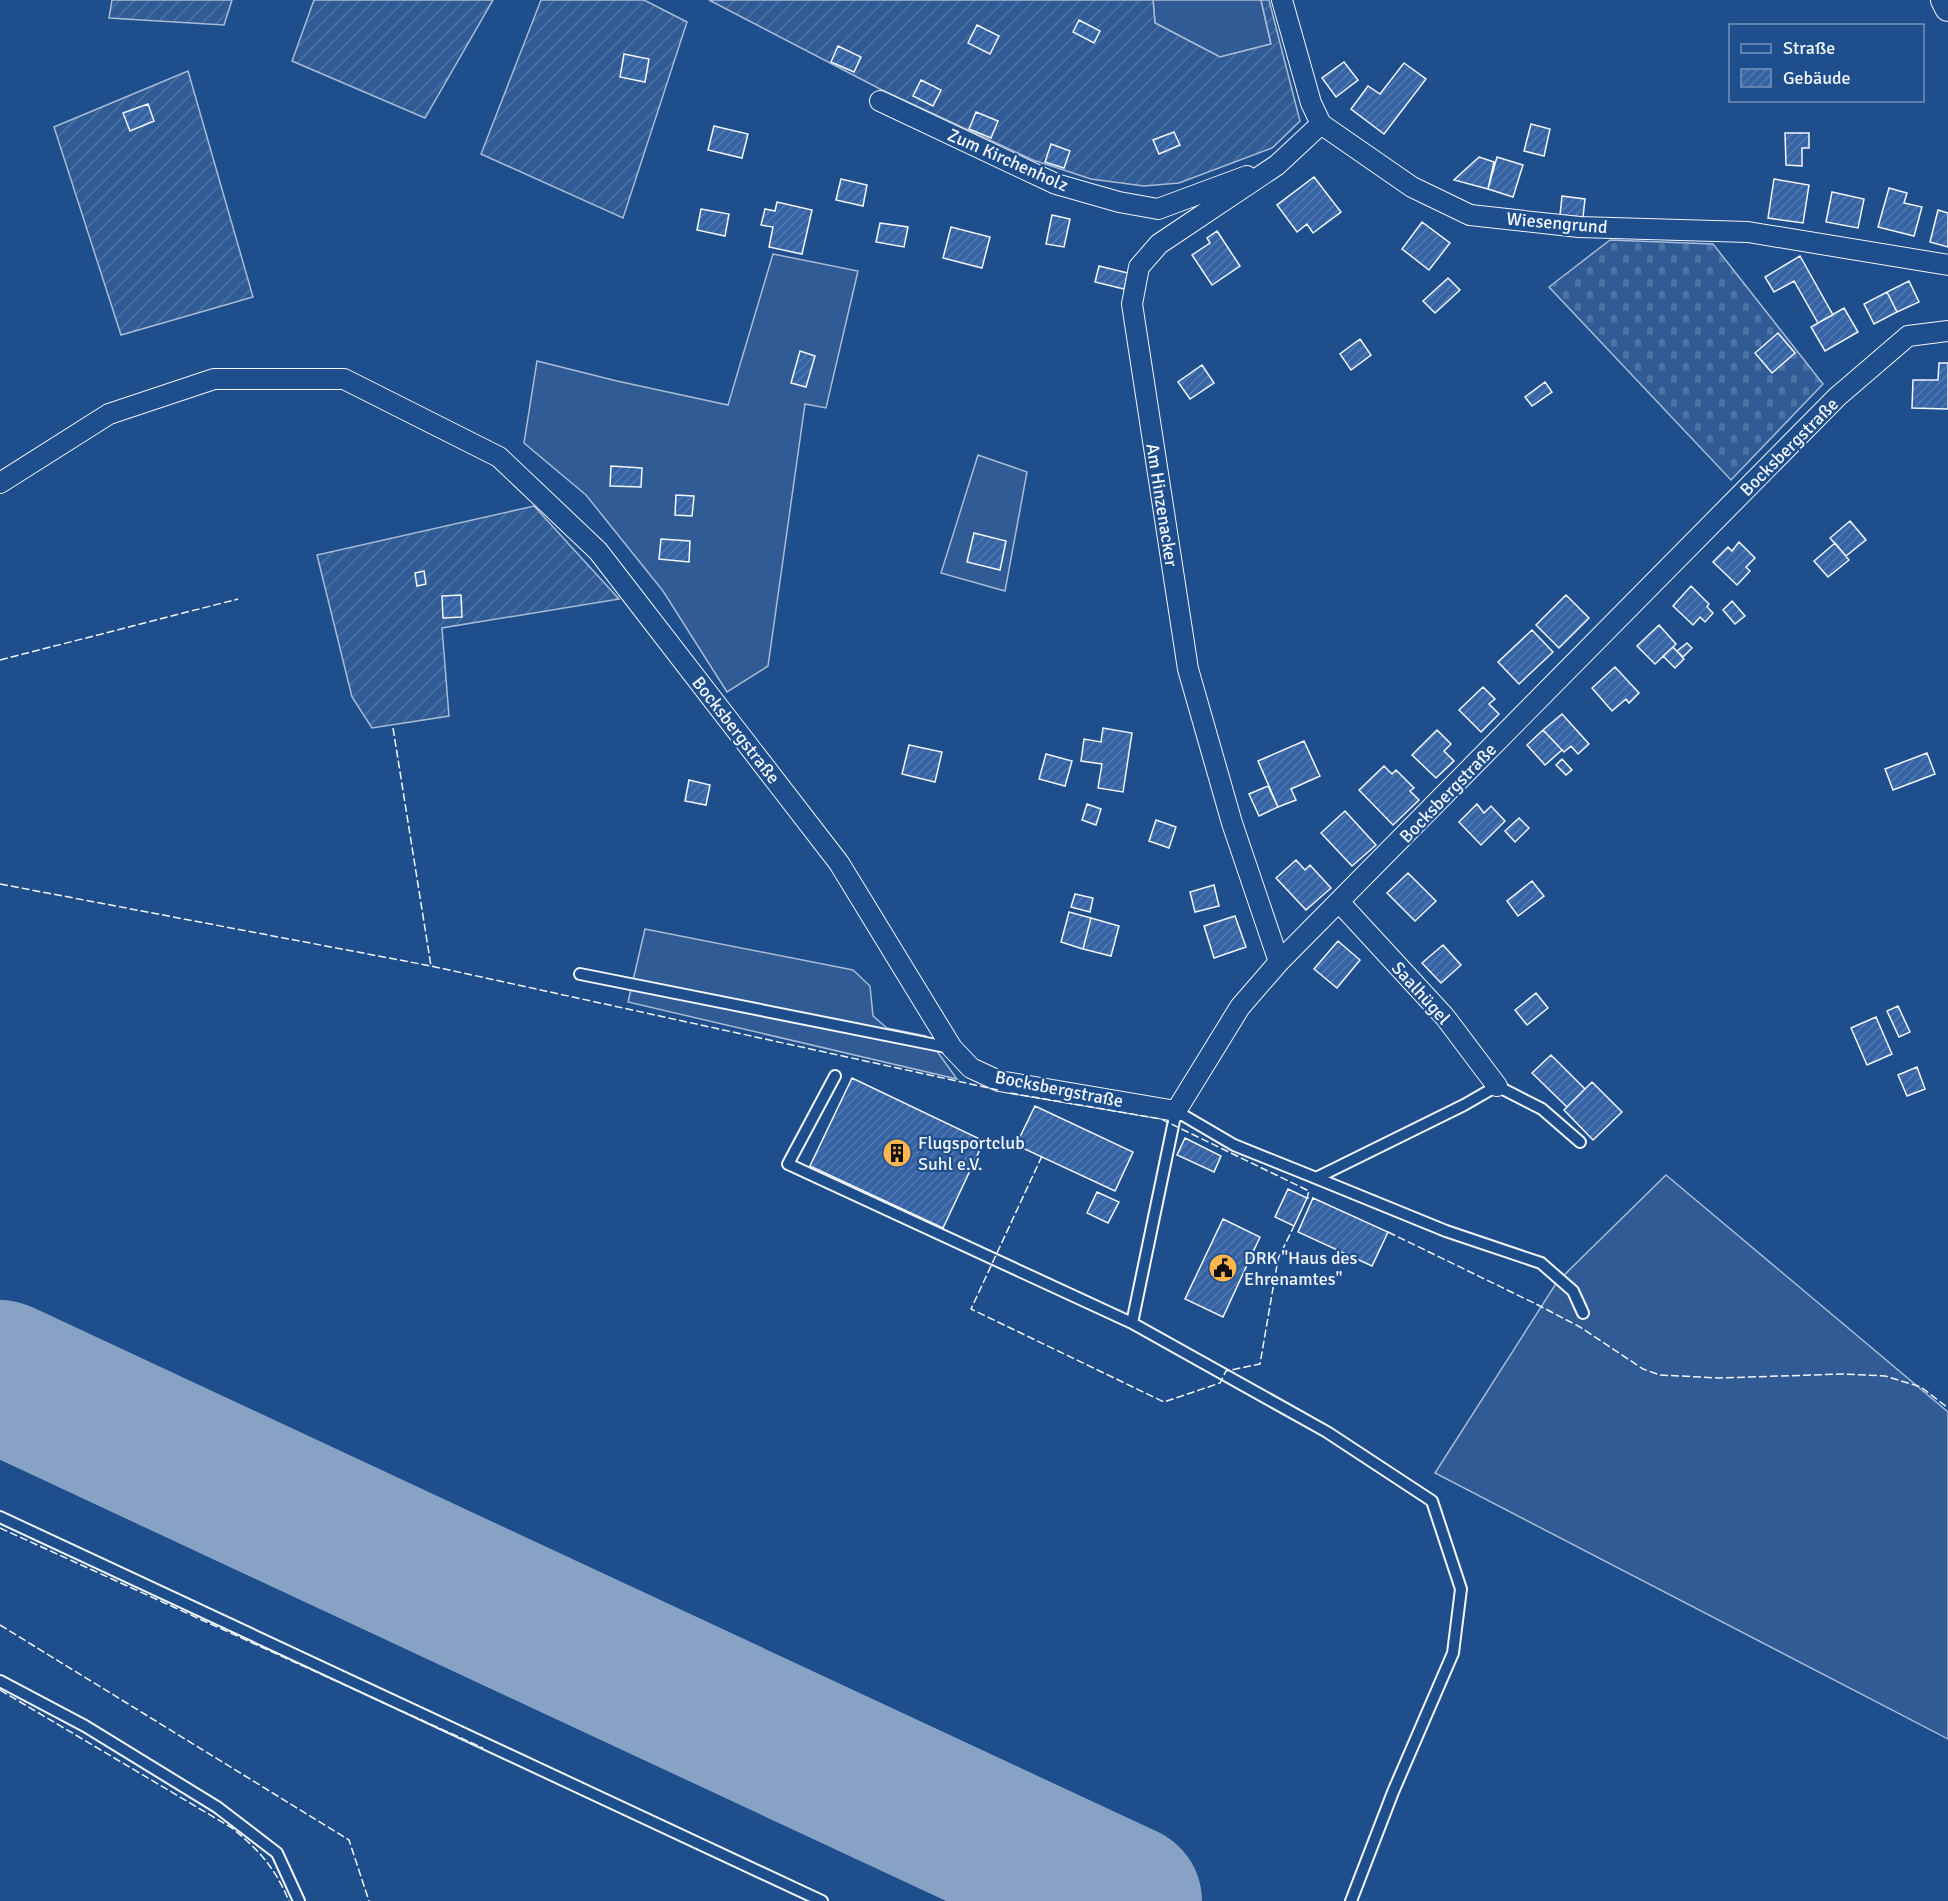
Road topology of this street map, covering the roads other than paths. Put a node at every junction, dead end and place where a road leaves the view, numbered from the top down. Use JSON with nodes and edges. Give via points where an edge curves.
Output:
{"nodes":[{"id":1,"x":1282,"y":0,"type":"edge"},
{"id":2,"x":1944,"y":0,"type":"edge"},
{"id":3,"x":1948,"y":8,"type":"edge"},
{"id":4,"x":880,"y":101,"type":"dead end"},
{"id":5,"x":1321,"y":124,"type":"junction"},
{"id":6,"x":1277,"y":165,"type":"junction"},
{"id":7,"x":1948,"y":265,"type":"edge"},
{"id":8,"x":1948,"y":331,"type":"edge"},
{"id":9,"x":0,"y":483,"type":"edge"},
{"id":10,"x":1340,"y":903,"type":"junction"},
{"id":11,"x":1279,"y":962,"type":"junction"},
{"id":12,"x":580,"y":974,"type":"dead end"},
{"id":13,"x":952,"y":1048,"type":"junction"},
{"id":14,"x":836,"y":1076,"type":"dead end"},
{"id":15,"x":1497,"y":1086,"type":"junction"},
{"id":16,"x":1176,"y":1112,"type":"junction"},
{"id":17,"x":1580,"y":1142,"type":"dead end"},
{"id":18,"x":1316,"y":1178,"type":"junction"},
{"id":19,"x":1583,"y":1313,"type":"dead end"},
{"id":20,"x":1132,"y":1323,"type":"junction"},
{"id":21,"x":0,"y":1517,"type":"edge"},
{"id":22,"x":0,"y":1681,"type":"edge"},
{"id":23,"x":299,"y":1901,"type":"edge"},
{"id":24,"x":822,"y":1901,"type":"edge"},
{"id":25,"x":1351,"y":1901,"type":"edge"}],
"edges":[{"from":1,"to":5,"type":"street","via":[[1311,103]]},
{"from":2,"to":3,"type":"street"},
{"from":4,"to":6,"type":"street","name":"Zum Kirchenholz","via":[[1056,184],[1158,209]]},
{"from":5,"to":6,"type":"street","name":"Am Hinzenacker"},
{"from":5,"to":7,"type":"street","name":"Wiesengrund","via":[[1412,187],[1470,216],[1579,227],[1748,232]]},
{"from":6,"to":11,"type":"street","name":"Am Hinzenacker","via":[[1159,244],[1139,267],[1132,304],[1188,669],[1232,823]]},
{"from":8,"to":10,"type":"street","name":"Bocksbergstraße","via":[[1908,336],[1837,397]]},
{"from":9,"to":13,"type":"street","name":"Bocksbergstraße","via":[[109,414],[214,379],[344,379],[499,458],[598,551],[832,853]]},
{"from":10,"to":11,"type":"street","name":"Bocksbergstraße"},
{"from":10,"to":15,"type":"street","name":"Saalhügel","via":[[1445,1017]]},
{"from":11,"to":16,"type":"street","name":"Bocksbergstraße","via":[[1240,1007]]},
{"from":12,"to":13,"type":"lane"},
{"from":13,"to":16,"type":"street","name":"Bocksbergstraße","via":[[971,1068],[999,1081]]},
{"from":14,"to":20,"type":"lane","via":[[788,1164]]},
{"from":15,"to":17,"type":"lane","via":[[1542,1109]]},
{"from":15,"to":18,"type":"lane"},
{"from":16,"to":18,"type":"lane","via":[[1234,1145]]},
{"from":16,"to":20,"type":"lane"},
{"from":18,"to":19,"type":"lane","via":[[1446,1231],[1541,1263],[1573,1291]]},
{"from":20,"to":25,"type":"lane","via":[[1327,1432],[1432,1501],[1461,1589],[1453,1653],[1392,1792]]},
{"from":21,"to":24,"type":"lane"},
{"from":22,"to":23,"type":"lane","via":[[85,1726],[217,1807],[277,1853]]}]}
